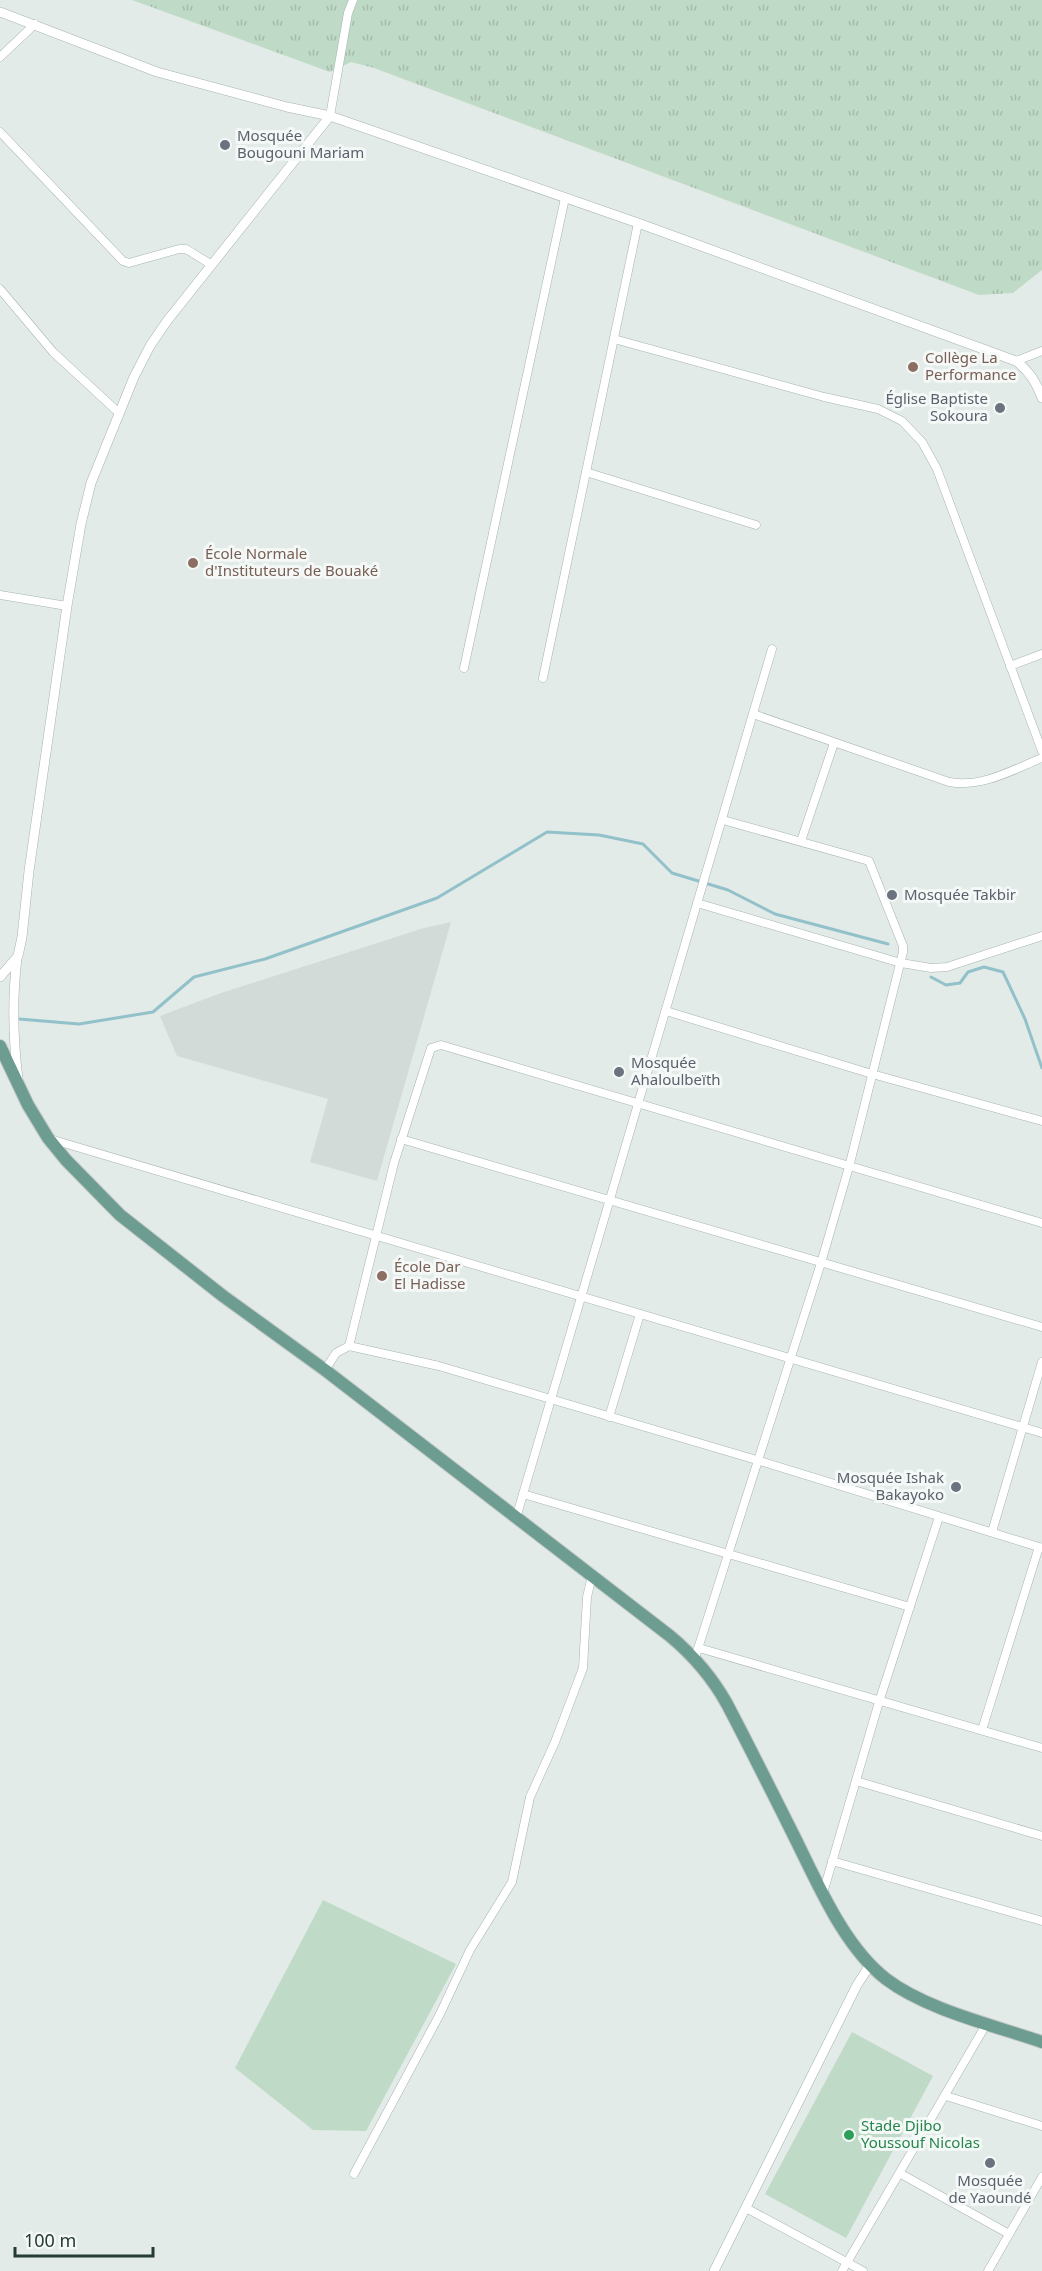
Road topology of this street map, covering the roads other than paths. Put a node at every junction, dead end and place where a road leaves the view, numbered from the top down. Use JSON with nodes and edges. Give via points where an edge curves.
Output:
{"nodes":[{"id":1,"x":352,"y":0,"type":"edge"},
{"id":2,"x":0,"y":12,"type":"edge"},
{"id":3,"x":36,"y":24,"type":"junction"},
{"id":4,"x":0,"y":57,"type":"edge"},
{"id":5,"x":330,"y":116,"type":"junction"},
{"id":6,"x":0,"y":132,"type":"edge"},
{"id":7,"x":565,"y":198,"type":"junction"},
{"id":8,"x":638,"y":223,"type":"junction"},
{"id":9,"x":212,"y":265,"type":"junction"},
{"id":10,"x":0,"y":289,"type":"edge"},
{"id":11,"x":614,"y":339,"type":"junction"},
{"id":12,"x":1042,"y":351,"type":"edge"},
{"id":13,"x":1016,"y":361,"type":"junction"},
{"id":14,"x":1042,"y":398,"type":"edge"},
{"id":15,"x":120,"y":413,"type":"junction"},
{"id":16,"x":586,"y":472,"type":"junction"},
{"id":17,"x":756,"y":525,"type":"dead end"},
{"id":18,"x":0,"y":595,"type":"edge"},
{"id":19,"x":67,"y":606,"type":"junction"},
{"id":20,"x":772,"y":649,"type":"dead end"},
{"id":21,"x":1042,"y":654,"type":"edge"},
{"id":22,"x":1010,"y":666,"type":"junction"},
{"id":23,"x":464,"y":668,"type":"dead end"},
{"id":24,"x":543,"y":678,"type":"dead end"},
{"id":25,"x":753,"y":714,"type":"junction"},
{"id":26,"x":834,"y":743,"type":"junction"},
{"id":27,"x":1042,"y":751,"type":"edge"},
{"id":28,"x":1042,"y":758,"type":"edge"},
{"id":29,"x":723,"y":820,"type":"junction"},
{"id":30,"x":801,"y":841,"type":"junction"},
{"id":31,"x":698,"y":903,"type":"junction"},
{"id":32,"x":1042,"y":936,"type":"edge"},
{"id":33,"x":18,"y":956,"type":"junction"},
{"id":34,"x":901,"y":963,"type":"junction"},
{"id":35,"x":0,"y":977,"type":"edge"},
{"id":36,"x":666,"y":1011,"type":"junction"},
{"id":37,"x":0,"y":1046,"type":"edge"},
{"id":38,"x":872,"y":1074,"type":"junction"},
{"id":39,"x":19,"y":1087,"type":"junction"},
{"id":40,"x":638,"y":1104,"type":"junction"},
{"id":41,"x":1042,"y":1121,"type":"edge"},
{"id":42,"x":48,"y":1138,"type":"junction"},
{"id":43,"x":401,"y":1139,"type":"junction"},
{"id":44,"x":849,"y":1167,"type":"junction"},
{"id":45,"x":610,"y":1199,"type":"junction"},
{"id":46,"x":1042,"y":1223,"type":"edge"},
{"id":47,"x":375,"y":1236,"type":"junction"},
{"id":48,"x":821,"y":1263,"type":"junction"},
{"id":49,"x":582,"y":1297,"type":"junction"},
{"id":50,"x":640,"y":1314,"type":"junction"},
{"id":51,"x":1042,"y":1327,"type":"edge"},
{"id":52,"x":349,"y":1346,"type":"junction"},
{"id":53,"x":792,"y":1359,"type":"junction"},
{"id":54,"x":1042,"y":1362,"type":"edge"},
{"id":55,"x":325,"y":1370,"type":"junction"},
{"id":56,"x":1041,"y":1372,"type":"edge"},
{"id":57,"x":551,"y":1400,"type":"junction"},
{"id":58,"x":609,"y":1417,"type":"junction"},
{"id":59,"x":1023,"y":1428,"type":"junction"},
{"id":60,"x":1042,"y":1434,"type":"edge"},
{"id":61,"x":760,"y":1461,"type":"junction"},
{"id":62,"x":523,"y":1494,"type":"junction"},
{"id":63,"x":939,"y":1517,"type":"junction"},
{"id":64,"x":516,"y":1518,"type":"junction"},
{"id":65,"x":992,"y":1532,"type":"junction"},
{"id":66,"x":1040,"y":1547,"type":"edge"},
{"id":67,"x":729,"y":1554,"type":"junction"},
{"id":68,"x":592,"y":1576,"type":"junction"},
{"id":69,"x":910,"y":1607,"type":"junction"},
{"id":70,"x":697,"y":1653,"type":"junction"},
{"id":71,"x":879,"y":1702,"type":"junction"},
{"id":72,"x":982,"y":1730,"type":"junction"},
{"id":73,"x":1042,"y":1748,"type":"edge"},
{"id":74,"x":856,"y":1781,"type":"junction"},
{"id":75,"x":1042,"y":1836,"type":"edge"},
{"id":76,"x":832,"y":1861,"type":"junction"},
{"id":77,"x":823,"y":1893,"type":"junction"},
{"id":78,"x":1042,"y":1922,"type":"edge"},
{"id":79,"x":870,"y":1965,"type":"junction"},
{"id":80,"x":987,"y":2023,"type":"junction"},
{"id":81,"x":1042,"y":2042,"type":"edge"},
{"id":82,"x":946,"y":2096,"type":"junction"},
{"id":83,"x":1042,"y":2126,"type":"edge"},
{"id":84,"x":354,"y":2174,"type":"dead end"},
{"id":85,"x":901,"y":2174,"type":"junction"},
{"id":86,"x":1042,"y":2177,"type":"edge"},
{"id":87,"x":746,"y":2208,"type":"junction"},
{"id":88,"x":1009,"y":2234,"type":"junction"},
{"id":89,"x":847,"y":2262,"type":"junction"},
{"id":90,"x":714,"y":2271,"type":"edge"},
{"id":91,"x":842,"y":2271,"type":"edge"},
{"id":92,"x":863,"y":2271,"type":"edge"},
{"id":93,"x":988,"y":2271,"type":"edge"}],
"edges":[{"from":1,"to":5,"type":"street"},
{"from":2,"to":3,"type":"street"},
{"from":3,"to":4,"type":"street"},
{"from":3,"to":5,"type":"street","via":[[157,72]]},
{"from":5,"to":7,"type":"street"},
{"from":5,"to":9,"type":"street"},
{"from":6,"to":9,"type":"street","via":[[123,261],[129,263],[186,249]]},
{"from":7,"to":8,"type":"street"},
{"from":7,"to":23,"type":"street"},
{"from":8,"to":11,"type":"street"},
{"from":8,"to":13,"type":"street"},
{"from":9,"to":15,"type":"street","via":[[150,346]]},
{"from":10,"to":15,"type":"street","via":[[53,352]]},
{"from":11,"to":16,"type":"street"},
{"from":11,"to":22,"type":"street","via":[[878,409],[902,421],[922,442],[937,469]]},
{"from":12,"to":13,"type":"street"},
{"from":13,"to":14,"type":"street","via":[[1028,370]]},
{"from":15,"to":19,"type":"street","via":[[91,483]]},
{"from":16,"to":17,"type":"street"},
{"from":16,"to":24,"type":"street"},
{"from":18,"to":19,"type":"street"},
{"from":19,"to":33,"type":"street"},
{"from":20,"to":25,"type":"street"},
{"from":21,"to":22,"type":"street"},
{"from":22,"to":27,"type":"street"},
{"from":25,"to":26,"type":"street"},
{"from":25,"to":29,"type":"street"},
{"from":26,"to":28,"type":"street","via":[[963,785]]},
{"from":26,"to":30,"type":"street"},
{"from":29,"to":30,"type":"street"},
{"from":29,"to":31,"type":"street"},
{"from":30,"to":34,"type":"street","via":[[869,861],[903,946]]},
{"from":31,"to":34,"type":"street"},
{"from":31,"to":36,"type":"street"},
{"from":32,"to":34,"type":"street","via":[[947,967]]},
{"from":33,"to":35,"type":"street"},
{"from":33,"to":39,"type":"street","via":[[13,1036]]},
{"from":34,"to":38,"type":"street"},
{"from":36,"to":38,"type":"street"},
{"from":36,"to":40,"type":"street"},
{"from":37,"to":39,"type":"main road"},
{"from":38,"to":41,"type":"street"},
{"from":38,"to":44,"type":"street"},
{"from":39,"to":42,"type":"main road"},
{"from":40,"to":43,"type":"street","via":[[435,1046],[431,1048]]},
{"from":40,"to":44,"type":"street"},
{"from":40,"to":45,"type":"street"},
{"from":42,"to":47,"type":"street"},
{"from":42,"to":55,"type":"main road","via":[[120,1215]]},
{"from":43,"to":45,"type":"street"},
{"from":43,"to":47,"type":"street"},
{"from":44,"to":46,"type":"street"},
{"from":44,"to":48,"type":"street"},
{"from":45,"to":48,"type":"street"},
{"from":45,"to":49,"type":"street"},
{"from":47,"to":49,"type":"street"},
{"from":47,"to":52,"type":"street"},
{"from":48,"to":51,"type":"street"},
{"from":48,"to":53,"type":"street"},
{"from":49,"to":50,"type":"street"},
{"from":49,"to":57,"type":"street"},
{"from":50,"to":53,"type":"street"},
{"from":50,"to":58,"type":"street"},
{"from":52,"to":55,"type":"street","via":[[336,1353]]},
{"from":52,"to":57,"type":"street","via":[[439,1366]]},
{"from":53,"to":59,"type":"street"},
{"from":53,"to":61,"type":"street"},
{"from":54,"to":56,"type":"street"},
{"from":55,"to":64,"type":"main road"},
{"from":56,"to":59,"type":"street"},
{"from":57,"to":58,"type":"street"},
{"from":57,"to":62,"type":"street"},
{"from":58,"to":61,"type":"street"},
{"from":59,"to":60,"type":"street"},
{"from":59,"to":65,"type":"street"},
{"from":61,"to":63,"type":"street"},
{"from":61,"to":67,"type":"street"},
{"from":62,"to":64,"type":"street"},
{"from":62,"to":67,"type":"street"},
{"from":63,"to":65,"type":"street"},
{"from":63,"to":69,"type":"street"},
{"from":64,"to":68,"type":"main road"},
{"from":65,"to":66,"type":"street"},
{"from":66,"to":72,"type":"street"},
{"from":67,"to":69,"type":"street"},
{"from":67,"to":70,"type":"street"},
{"from":68,"to":70,"type":"main road"},
{"from":68,"to":84,"type":"street","via":[[587,1597],[584,1668],[530,1797],[512,1882],[470,1950]]},
{"from":69,"to":71,"type":"street"},
{"from":70,"to":71,"type":"street"},
{"from":70,"to":77,"type":"main road"},
{"from":71,"to":72,"type":"street"},
{"from":71,"to":74,"type":"street"},
{"from":72,"to":73,"type":"street"},
{"from":74,"to":75,"type":"street"},
{"from":74,"to":76,"type":"street"},
{"from":76,"to":77,"type":"street"},
{"from":76,"to":78,"type":"street"},
{"from":77,"to":79,"type":"main road"},
{"from":79,"to":80,"type":"main road","via":[[925,2002]]},
{"from":79,"to":87,"type":"street"},
{"from":80,"to":81,"type":"main road"},
{"from":80,"to":82,"type":"street"},
{"from":82,"to":83,"type":"street"},
{"from":82,"to":85,"type":"street"},
{"from":85,"to":88,"type":"street"},
{"from":85,"to":89,"type":"street"},
{"from":86,"to":88,"type":"street"},
{"from":87,"to":89,"type":"street"},
{"from":87,"to":90,"type":"street"},
{"from":88,"to":93,"type":"street"},
{"from":89,"to":91,"type":"street"},
{"from":89,"to":92,"type":"street"}]}
